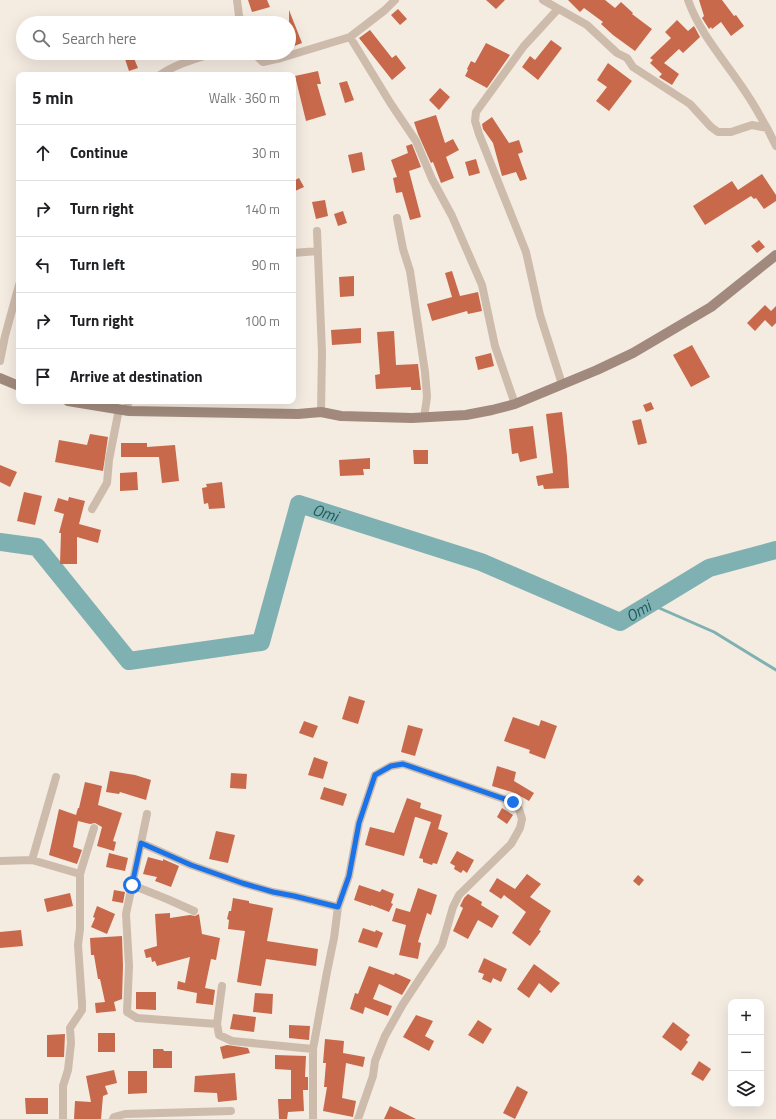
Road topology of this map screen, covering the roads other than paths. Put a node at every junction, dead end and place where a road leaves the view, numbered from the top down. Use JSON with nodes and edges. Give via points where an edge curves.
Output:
{"nodes":[{"id":1,"x":237,"y":0,"type":"edge"},
{"id":2,"x":395,"y":0,"type":"edge"},
{"id":3,"x":543,"y":0,"type":"edge"},
{"id":4,"x":688,"y":0,"type":"edge"},
{"id":5,"x":558,"y":9,"type":"junction"},
{"id":6,"x":240,"y":16,"type":"edge"},
{"id":7,"x":350,"y":37,"type":"junction"},
{"id":8,"x":296,"y":53,"type":"edge"},
{"id":9,"x":194,"y":60,"type":"edge"},
{"id":10,"x":261,"y":60,"type":"edge"},
{"id":11,"x":272,"y":60,"type":"edge"},
{"id":12,"x":164,"y":72,"type":"edge"},
{"id":13,"x":767,"y":128,"type":"junction"},
{"id":14,"x":776,"y":146,"type":"edge"},
{"id":15,"x":397,"y":218,"type":"dead end"},
{"id":16,"x":317,"y":231,"type":"dead end"},
{"id":17,"x":318,"y":251,"type":"junction"},
{"id":18,"x":296,"y":253,"type":"edge"},
{"id":19,"x":776,"y":255,"type":"edge"},
{"id":20,"x":16,"y":297,"type":"edge"},
{"id":21,"x":0,"y":361,"type":"edge"},
{"id":22,"x":0,"y":378,"type":"edge"},
{"id":23,"x":562,"y":384,"type":"junction"},
{"id":24,"x":16,"y":385,"type":"edge"},
{"id":25,"x":87,"y":404,"type":"edge"},
{"id":26,"x":128,"y":404,"type":"edge"},
{"id":27,"x":515,"y":404,"type":"junction"},
{"id":28,"x":119,"y":409,"type":"junction"},
{"id":29,"x":129,"y":411,"type":"junction"},
{"id":30,"x":321,"y":412,"type":"junction"},
{"id":31,"x":424,"y":418,"type":"junction"},
{"id":32,"x":92,"y":510,"type":"dead end"},
{"id":33,"x":56,"y":777,"type":"dead end"},
{"id":34,"x":147,"y":814,"type":"dead end"},
{"id":35,"x":94,"y":828,"type":"dead end"},
{"id":36,"x":141,"y":843,"type":"junction"},
{"id":37,"x":32,"y":860,"type":"junction"},
{"id":38,"x":0,"y":861,"type":"edge"},
{"id":39,"x":80,"y":874,"type":"junction"},
{"id":40,"x":132,"y":885,"type":"junction"},
{"id":41,"x":338,"y":907,"type":"junction"},
{"id":42,"x":194,"y":911,"type":"dead end"},
{"id":43,"x":222,"y":986,"type":"dead end"},
{"id":44,"x":217,"y":1024,"type":"junction"},
{"id":45,"x":313,"y":1050,"type":"junction"},
{"id":46,"x":231,"y":1111,"type":"dead end"},
{"id":47,"x":64,"y":1119,"type":"edge"},
{"id":48,"x":113,"y":1119,"type":"edge"},
{"id":49,"x":313,"y":1119,"type":"edge"},
{"id":50,"x":358,"y":1119,"type":"edge"}],
"edges":[{"from":1,"to":6,"type":"street"},
{"from":2,"to":7,"type":"street"},
{"from":3,"to":5,"type":"street"},
{"from":4,"to":13,"type":"street","via":[[693,13]]},
{"from":5,"to":13,"type":"street","via":[[587,25],[617,53],[627,58],[633,67],[690,104],[711,128],[718,132],[731,132],[752,125]]},
{"from":5,"to":23,"type":"street","via":[[524,46],[476,112],[475,120],[526,252],[540,315]]},
{"from":7,"to":8,"type":"street"},
{"from":7,"to":27,"type":"street","via":[[416,141],[432,179],[452,216],[482,285],[495,346]]},
{"from":9,"to":12,"type":"street"},
{"from":10,"to":11,"type":"street"},
{"from":13,"to":14,"type":"street"},
{"from":15,"to":31,"type":"street","via":[[410,271],[425,372],[427,397]]},
{"from":16,"to":17,"type":"street"},
{"from":17,"to":18,"type":"street"},
{"from":17,"to":30,"type":"street","via":[[322,352]]},
{"from":19,"to":23,"type":"main road","via":[[711,307],[633,353]]},
{"from":20,"to":21,"type":"street"},
{"from":22,"to":24,"type":"main road"},
{"from":23,"to":27,"type":"main road"},
{"from":25,"to":28,"type":"main road"},
{"from":26,"to":29,"type":"street"},
{"from":27,"to":31,"type":"main road","via":[[466,415]]},
{"from":28,"to":29,"type":"main road"},
{"from":28,"to":32,"type":"street","via":[[107,483]]},
{"from":29,"to":30,"type":"main road","via":[[298,414]]},
{"from":30,"to":31,"type":"main road","via":[[341,416]]},
{"from":33,"to":37,"type":"street"},
{"from":34,"to":36,"type":"street"},
{"from":35,"to":39,"type":"street"},
{"from":36,"to":40,"type":"street"},
{"from":36,"to":41,"type":"street","via":[[191,865],[242,883]]},
{"from":37,"to":38,"type":"street"},
{"from":37,"to":39,"type":"street"},
{"from":39,"to":47,"type":"street","via":[[78,945],[82,1010],[70,1028],[68,1070],[63,1086]]},
{"from":40,"to":42,"type":"street"},
{"from":40,"to":44,"type":"street","via":[[126,914],[128,1012],[137,1018]]},
{"from":41,"to":45,"type":"street"},
{"from":41,"to":50,"type":"street","via":[[349,876],[359,823],[375,775],[391,766],[403,764],[513,802],[519,809],[522,819],[520,828],[511,844],[459,895],[442,945],[385,1036]]},
{"from":43,"to":44,"type":"street"},
{"from":44,"to":45,"type":"street","via":[[219,1035],[232,1041]]},
{"from":45,"to":49,"type":"street"},
{"from":46,"to":48,"type":"street","via":[[125,1114]]}]}
